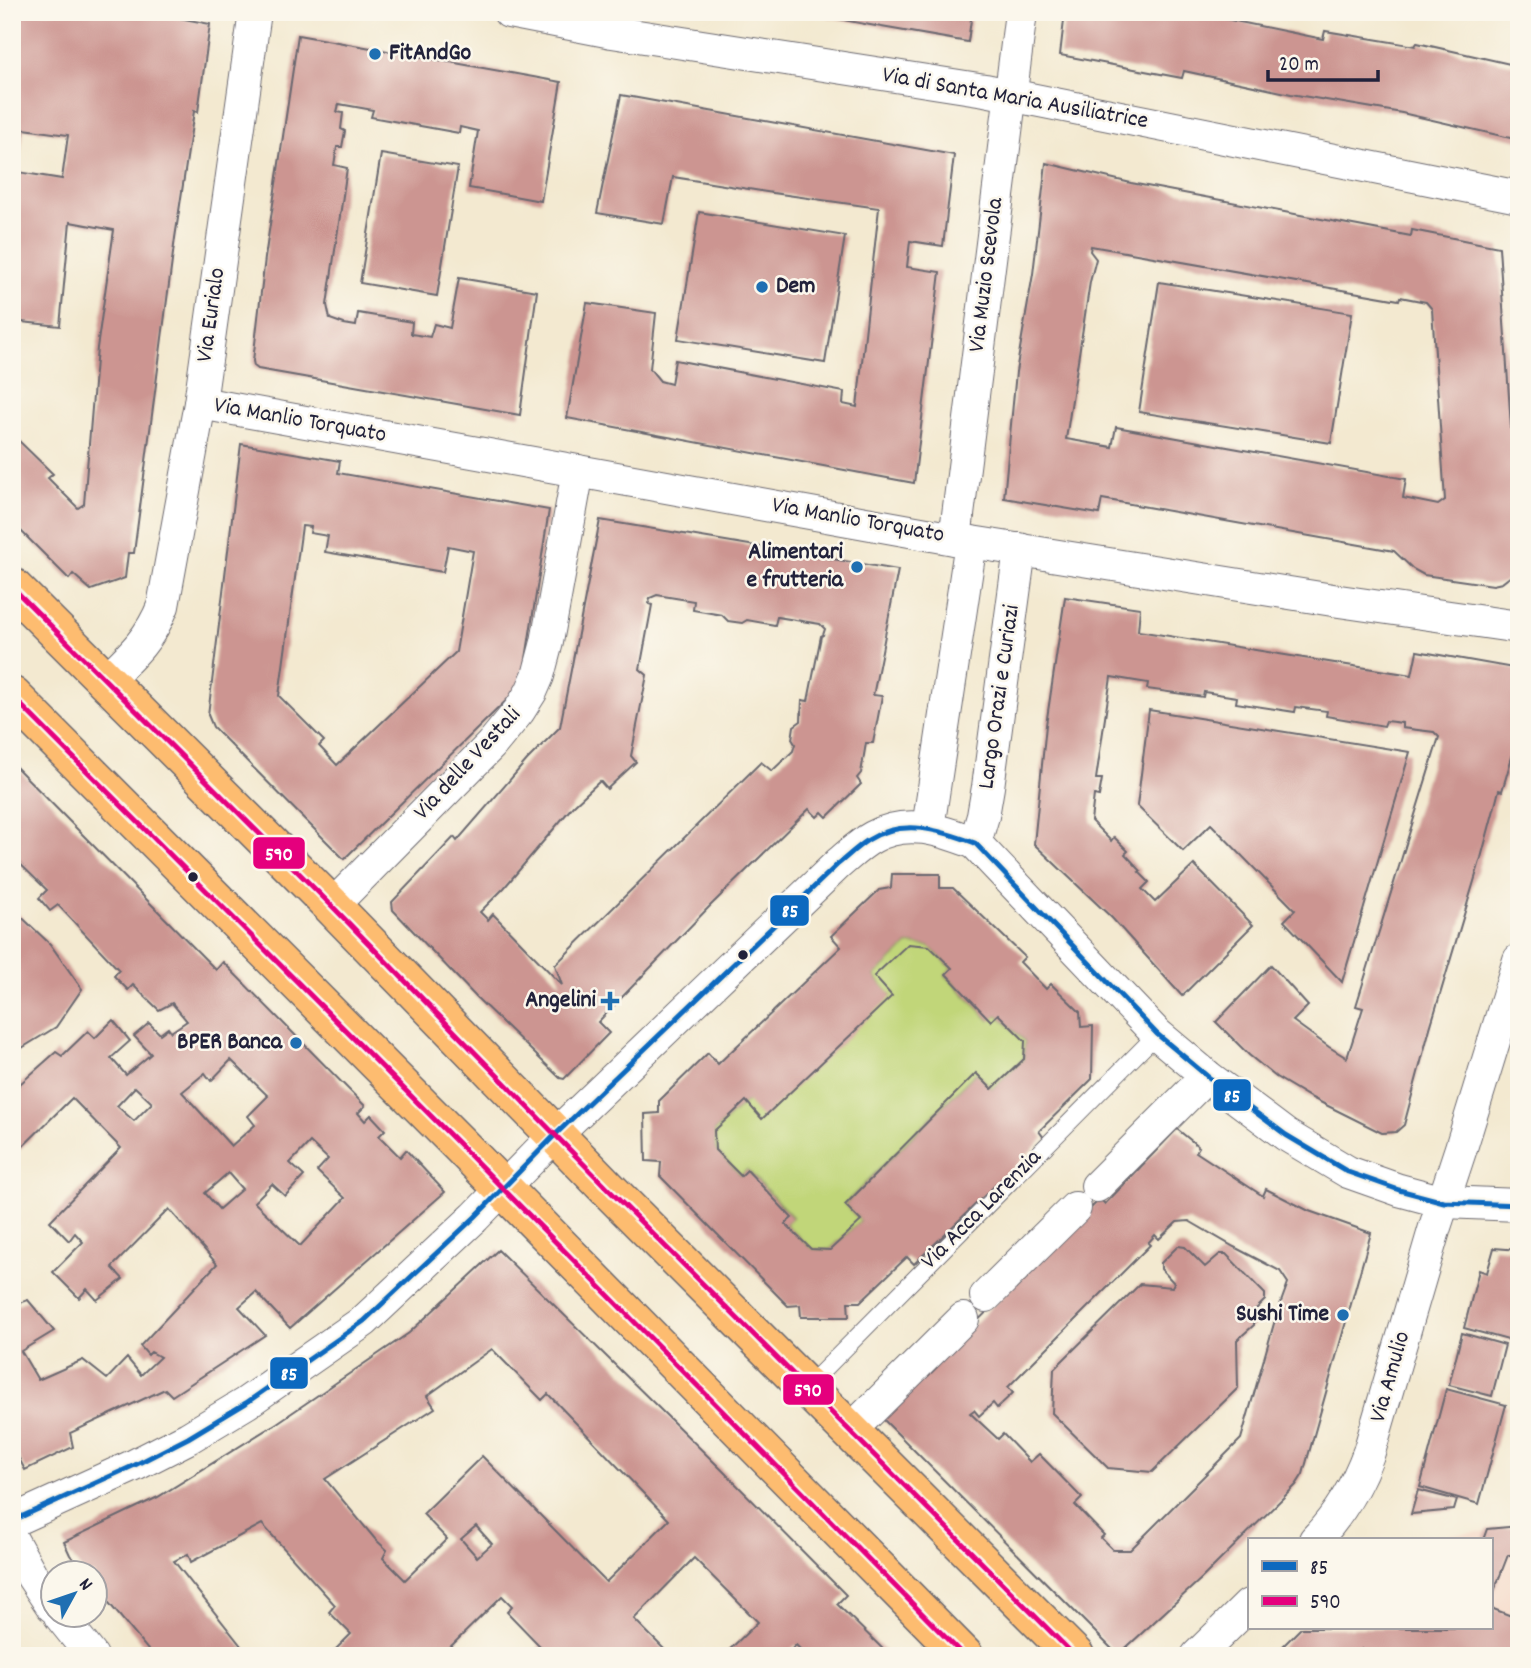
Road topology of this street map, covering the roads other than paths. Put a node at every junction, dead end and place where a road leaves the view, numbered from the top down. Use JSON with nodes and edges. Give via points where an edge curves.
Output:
{"nodes":[{"id":1,"x":255,"y":12,"type":"edge"},
{"id":2,"x":509,"y":12,"type":"edge"},
{"id":3,"x":1021,"y":12,"type":"edge"},
{"id":4,"x":574,"y":18,"type":"edge"},
{"id":5,"x":1011,"y":96,"type":"junction"},
{"id":6,"x":1519,"y":197,"type":"edge"},
{"id":7,"x":200,"y":403,"type":"junction"},
{"id":8,"x":578,"y":471,"type":"junction"},
{"id":9,"x":963,"y":540,"type":"junction"},
{"id":10,"x":1020,"y":549,"type":"junction"},
{"id":11,"x":12,"y":587,"type":"edge"},
{"id":12,"x":1519,"y":627,"type":"edge"},
{"id":13,"x":106,"y":680,"type":"junction"},
{"id":14,"x":12,"y":696,"type":"edge"},
{"id":15,"x":928,"y":828,"type":"junction"},
{"id":16,"x":975,"y":843,"type":"junction"},
{"id":17,"x":332,"y":905,"type":"junction"},
{"id":18,"x":1519,"y":960,"type":"edge"},
{"id":19,"x":1157,"y":1034,"type":"junction"},
{"id":20,"x":1208,"y":1076,"type":"junction"},
{"id":21,"x":556,"y":1134,"type":"junction"},
{"id":22,"x":502,"y":1189,"type":"junction"},
{"id":23,"x":1444,"y":1202,"type":"junction"},
{"id":24,"x":1519,"y":1205,"type":"edge"},
{"id":25,"x":986,"y":1296,"type":"dead end"},
{"id":26,"x":964,"y":1319,"type":"dead end"},
{"id":27,"x":807,"y":1387,"type":"junction"},
{"id":28,"x":850,"y":1431,"type":"junction"},
{"id":29,"x":12,"y":1521,"type":"edge"},
{"id":30,"x":1317,"y":1538,"type":"edge"},
{"id":31,"x":12,"y":1539,"type":"edge"},
{"id":32,"x":38,"y":1585,"type":"edge"},
{"id":33,"x":1248,"y":1606,"type":"edge"},
{"id":34,"x":72,"y":1630,"type":"edge"},
{"id":35,"x":92,"y":1656,"type":"edge"},
{"id":36,"x":964,"y":1656,"type":"edge"},
{"id":37,"x":1075,"y":1656,"type":"edge"},
{"id":38,"x":1197,"y":1656,"type":"edge"}],
"edges":[{"from":1,"to":7,"type":"street","name":"Via Eurialo"},
{"from":2,"to":4,"type":"street","name":"Via di Santa Maria Ausiliatrice"},
{"from":3,"to":5,"type":"street","name":"Via Muzio Scevola"},
{"from":4,"to":5,"type":"street","name":"Via di Santa Maria Ausiliatrice"},
{"from":5,"to":6,"type":"street","name":"Via di Santa Maria Ausiliatrice"},
{"from":5,"to":9,"type":"street","name":"Via Muzio Scevola"},
{"from":7,"to":8,"type":"street","name":"Via Manlio Torquato"},
{"from":7,"to":13,"type":"street","name":"Via Eurialo","via":[[163,606],[149,636]]},
{"from":8,"to":9,"type":"street","name":"Via Manlio Torquato"},
{"from":8,"to":17,"type":"street","name":"Via delle Vestali","via":[[547,642],[531,692],[491,745]]},
{"from":9,"to":10,"type":"street","name":"Via Manlio Torquato"},
{"from":9,"to":15,"type":"street","name":"Largo Orazi e Curiazi"},
{"from":10,"to":12,"type":"street","name":"Via Manlio Torquato"},
{"from":10,"to":16,"type":"street","name":"Largo Orazi e Curiazi","via":[[988,787]]},
{"from":11,"to":13,"type":"main road"},
{"from":13,"to":17,"type":"main road"},
{"from":14,"to":22,"type":"main road"},
{"from":15,"to":16,"type":"street"},
{"from":15,"to":21,"type":"street","via":[[886,831],[853,851]]},
{"from":16,"to":19,"type":"street"},
{"from":17,"to":21,"type":"main road"},
{"from":18,"to":23,"type":"street","name":"Via Amulio"},
{"from":19,"to":20,"type":"street"},
{"from":19,"to":27,"type":"lane","name":"Via Acca Larenzia"},
{"from":20,"to":23,"type":"street","via":[[1286,1135],[1348,1172]]},
{"from":20,"to":25,"type":"street"},
{"from":21,"to":22,"type":"street"},
{"from":21,"to":27,"type":"main road"},
{"from":22,"to":29,"type":"street","via":[[371,1315],[278,1381],[163,1452]]},
{"from":22,"to":36,"type":"main road"},
{"from":23,"to":24,"type":"street"},
{"from":23,"to":30,"type":"street","name":"Via Amulio","via":[[1364,1466],[1347,1499]]},
{"from":26,"to":28,"type":"street"},
{"from":27,"to":28,"type":"main road"},
{"from":28,"to":37,"type":"main road"},
{"from":31,"to":32,"type":"street"},
{"from":33,"to":38,"type":"street"},
{"from":34,"to":35,"type":"street"}]}
